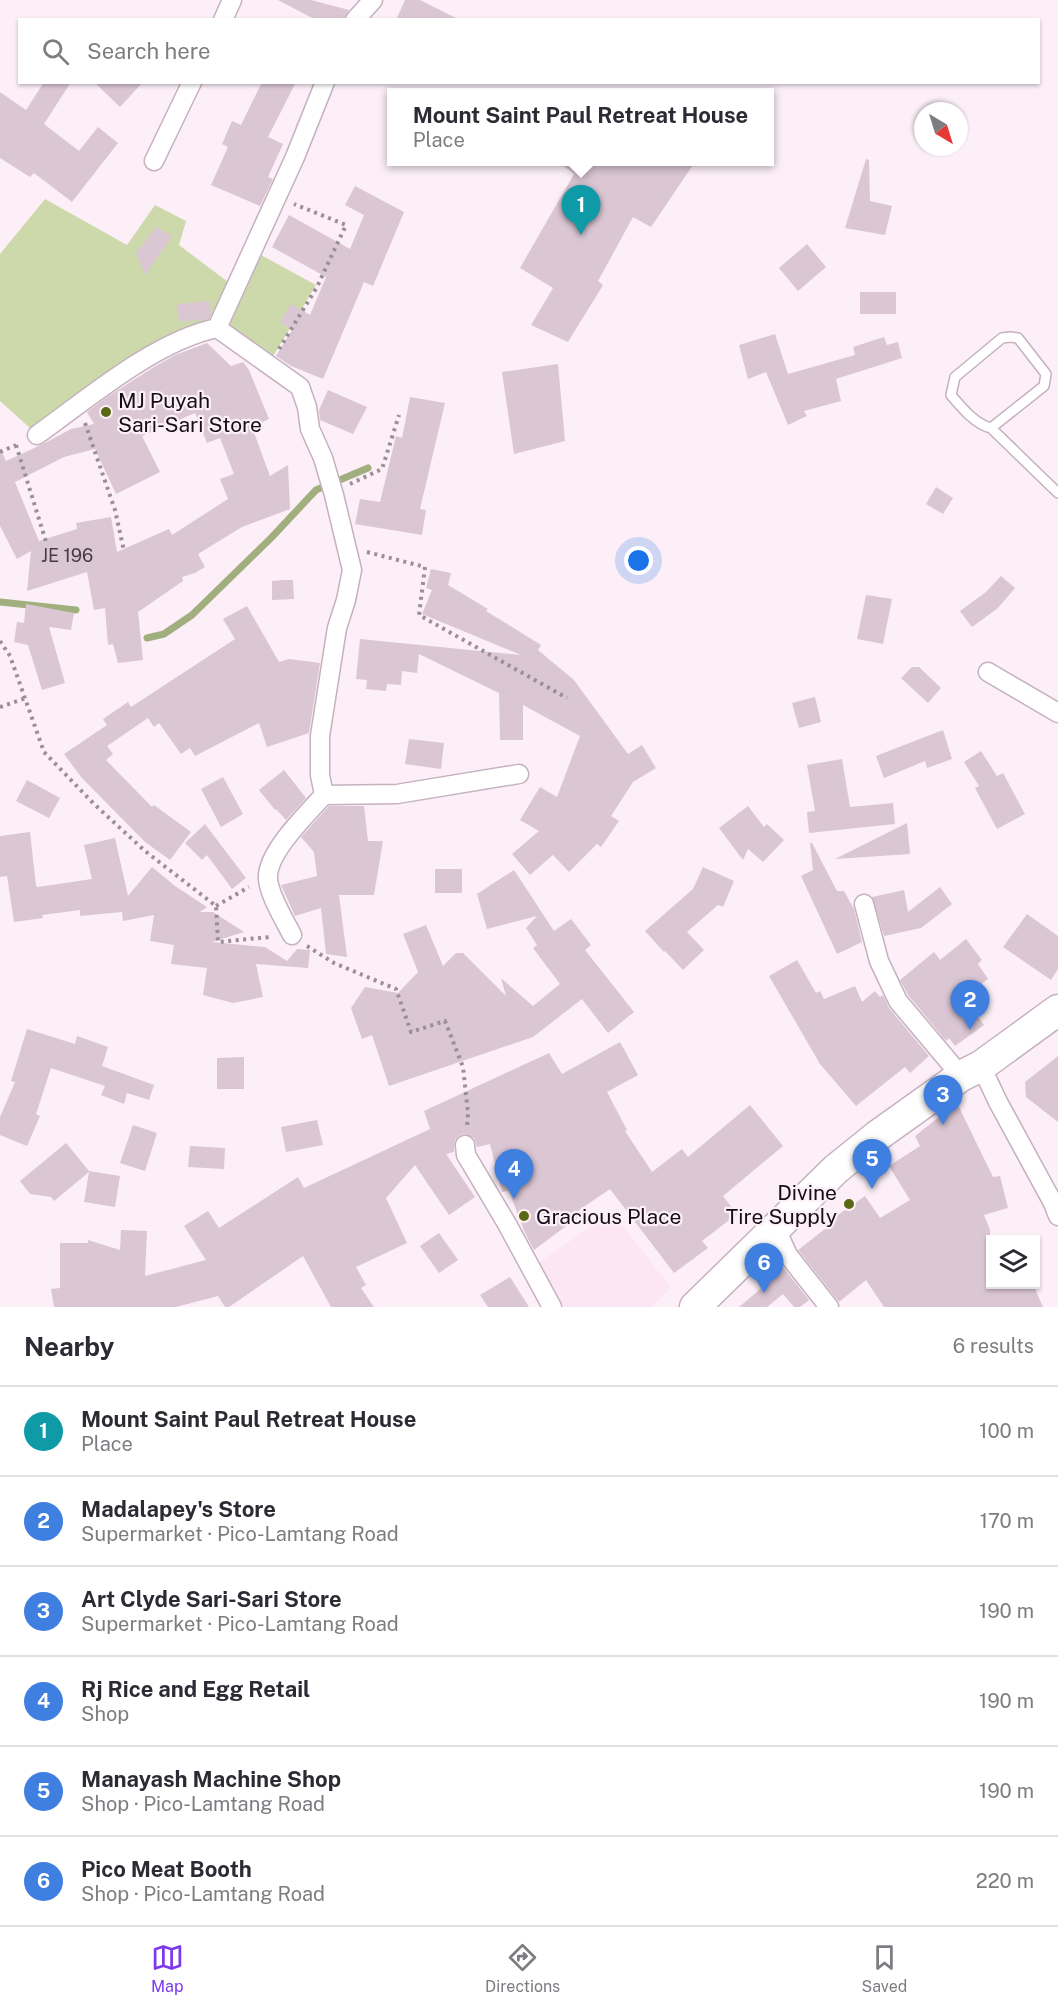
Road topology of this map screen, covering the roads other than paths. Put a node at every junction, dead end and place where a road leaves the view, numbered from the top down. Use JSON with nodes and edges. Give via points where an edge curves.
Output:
{"nodes":[{"id":1,"x":232,"y":0,"type":"edge"},
{"id":2,"x":373,"y":0,"type":"edge"},
{"id":3,"x":224,"y":18,"type":"edge"},
{"id":4,"x":357,"y":18,"type":"edge"},
{"id":5,"x":191,"y":84,"type":"edge"},
{"id":6,"x":324,"y":84,"type":"edge"},
{"id":7,"x":154,"y":160,"type":"dead end"},
{"id":8,"x":217,"y":328,"type":"junction"},
{"id":9,"x":991,"y":428,"type":"junction"},
{"id":10,"x":37,"y":435,"type":"dead end"},
{"id":11,"x":1058,"y":493,"type":"edge"},
{"id":12,"x":988,"y":672,"type":"dead end"},
{"id":13,"x":1058,"y":713,"type":"edge"},
{"id":14,"x":519,"y":774,"type":"dead end"},
{"id":15,"x":324,"y":795,"type":"junction"},
{"id":16,"x":864,"y":904,"type":"dead end"},
{"id":17,"x":292,"y":935,"type":"road end"},
{"id":18,"x":1058,"y":1010,"type":"edge"},
{"id":19,"x":971,"y":1071,"type":"junction"},
{"id":20,"x":465,"y":1145,"type":"road end"},
{"id":21,"x":1058,"y":1216,"type":"edge"},
{"id":22,"x":776,"y":1229,"type":"junction"},
{"id":23,"x":552,"y":1307,"type":"edge"},
{"id":24,"x":695,"y":1307,"type":"edge"},
{"id":25,"x":830,"y":1307,"type":"edge"}],
"edges":[{"from":1,"to":3,"type":"street"},
{"from":2,"to":4,"type":"street"},
{"from":5,"to":7,"type":"street"},
{"from":6,"to":8,"type":"street","via":[[296,157]]},
{"from":8,"to":10,"type":"street","via":[[196,332],[152,356]]},
{"from":8,"to":15,"type":"street","via":[[300,387],[310,429],[328,472],[352,570],[337,628],[320,736]]},
{"from":9,"to":9,"type":"lane","via":[[981,426],[958,403],[951,395],[952,386],[956,378],[1002,338],[1018,338],[1046,375],[1044,386]]},
{"from":9,"to":11,"type":"lane"},
{"from":12,"to":13,"type":"street"},
{"from":14,"to":15,"type":"street","via":[[397,794]]},
{"from":15,"to":17,"type":"street","via":[[279,847],[269,870],[274,899]]},
{"from":16,"to":19,"type":"street","via":[[879,962],[898,1001]]},
{"from":18,"to":19,"type":"main road"},
{"from":19,"to":21,"type":"street","via":[[998,1102]]},
{"from":19,"to":22,"type":"main road","via":[[836,1169]]},
{"from":20,"to":23,"type":"street","via":[[466,1155]]},
{"from":22,"to":24,"type":"main road"},
{"from":22,"to":25,"type":"street","via":[[788,1255]]}]}
